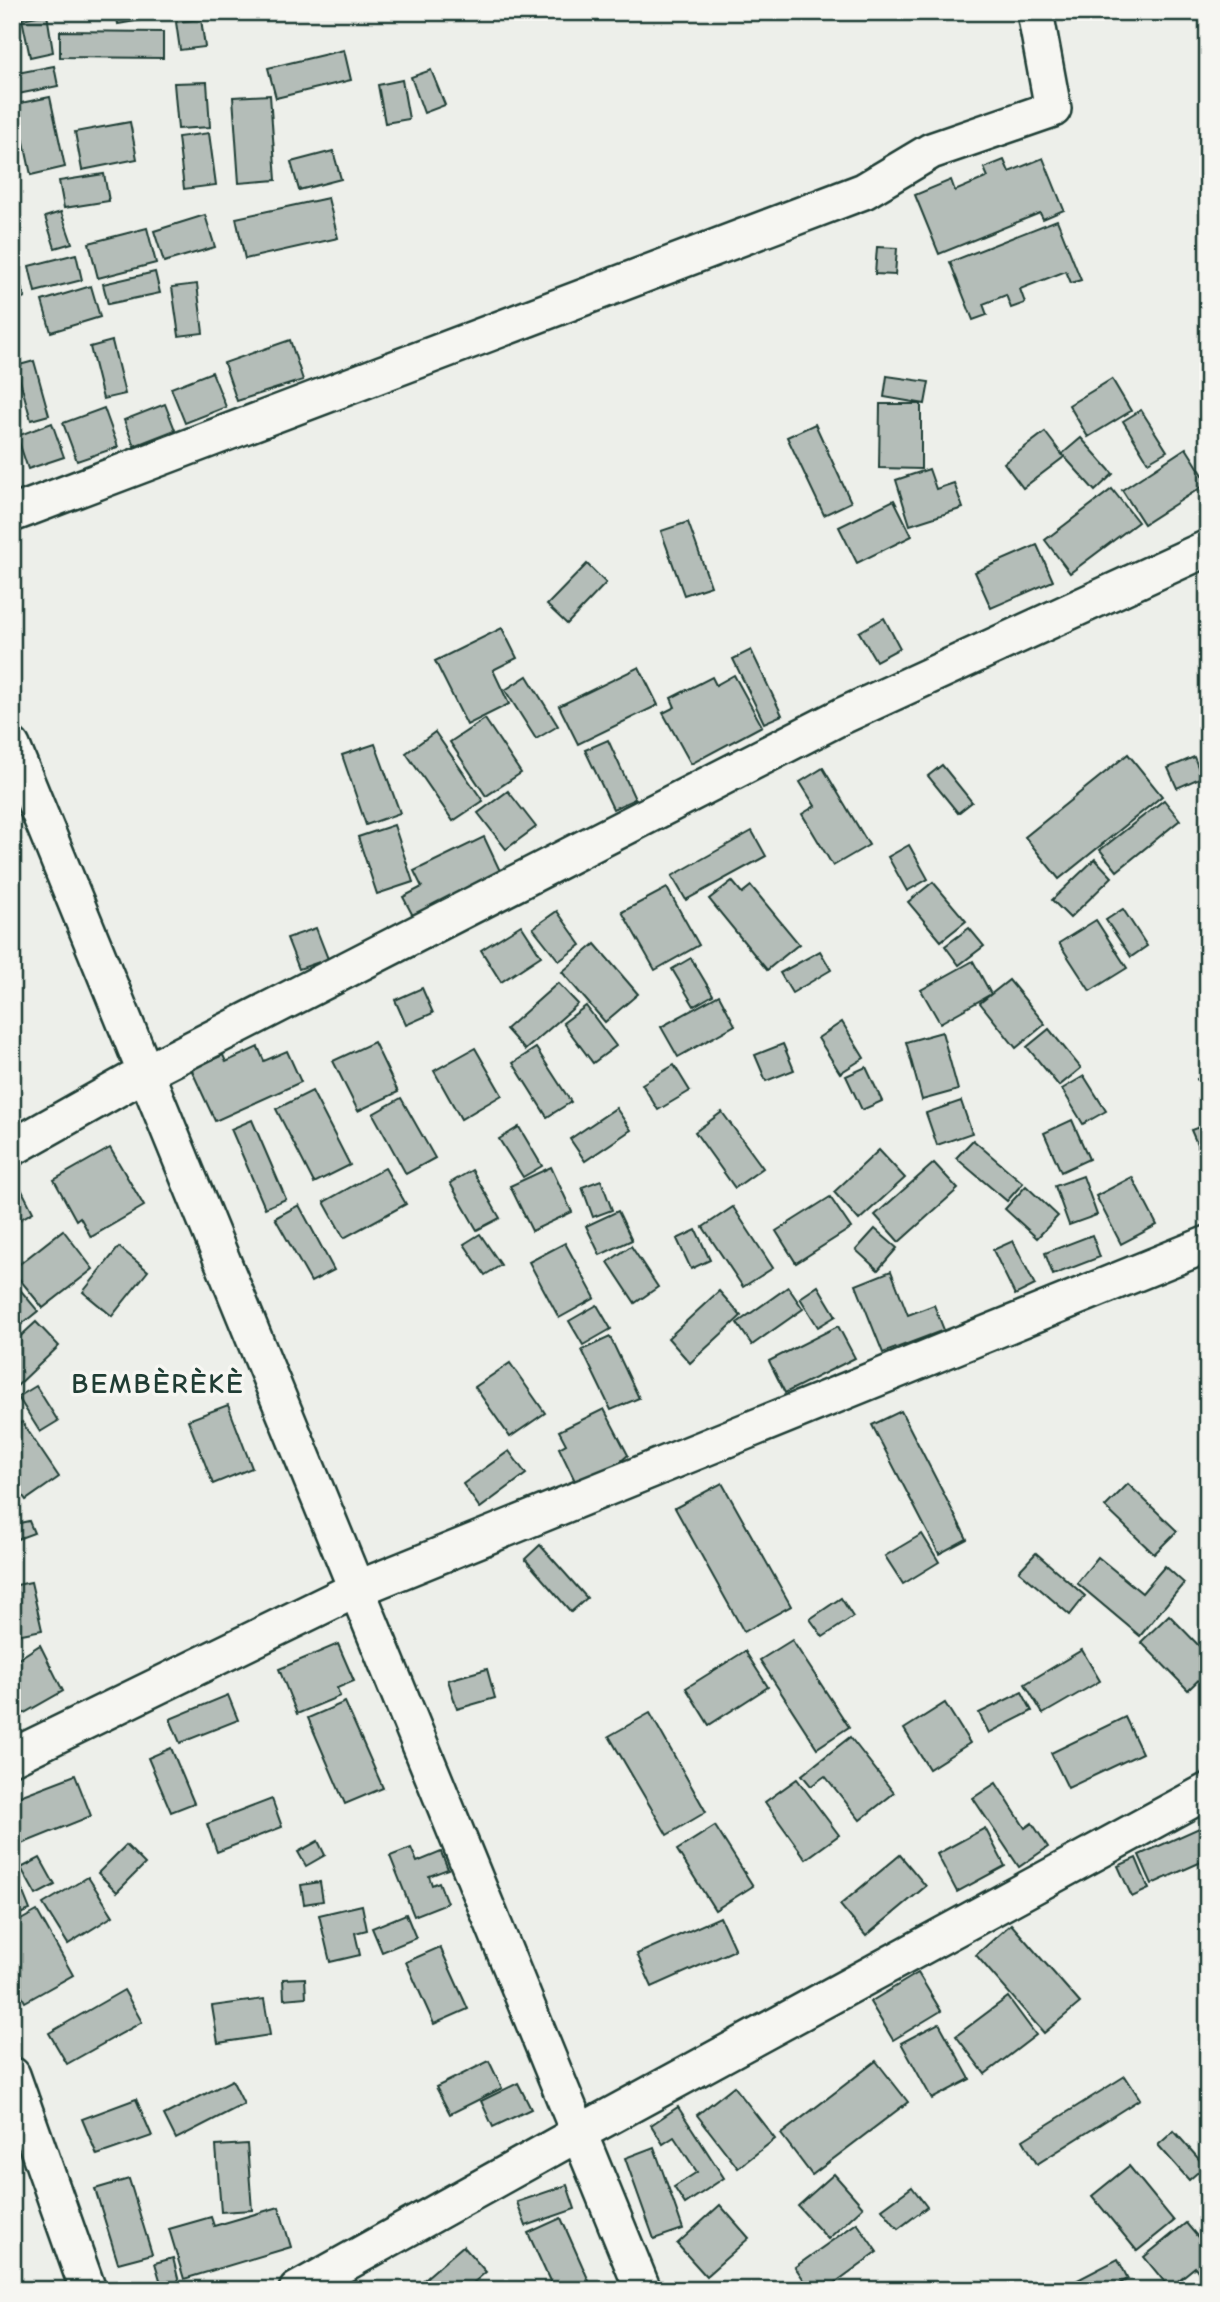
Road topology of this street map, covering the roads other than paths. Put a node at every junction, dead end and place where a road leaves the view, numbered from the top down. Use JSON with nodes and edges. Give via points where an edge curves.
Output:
{"nodes":[{"id":1,"x":1035,"y":12,"type":"edge"},
{"id":2,"x":12,"y":514,"type":"edge"},
{"id":3,"x":1208,"y":548,"type":"edge"},
{"id":4,"x":12,"y":746,"type":"edge"},
{"id":5,"x":145,"y":1073,"type":"junction"},
{"id":6,"x":12,"y":1149,"type":"edge"},
{"id":7,"x":1208,"y":1244,"type":"edge"},
{"id":8,"x":356,"y":1589,"type":"junction"},
{"id":9,"x":12,"y":1757,"type":"edge"},
{"id":10,"x":1208,"y":1791,"type":"edge"},
{"id":11,"x":12,"y":2075,"type":"edge"},
{"id":12,"x":579,"y":2133,"type":"junction"},
{"id":13,"x":88,"y":2290,"type":"edge"},
{"id":14,"x":297,"y":2290,"type":"edge"},
{"id":15,"x":643,"y":2290,"type":"edge"}],
"edges":[{"from":1,"to":2,"type":"street","via":[[1053,109],[932,151],[864,191]]},
{"from":3,"to":5,"type":"street","via":[[842,716]]},
{"from":4,"to":5,"type":"street"},
{"from":5,"to":6,"type":"street"},
{"from":5,"to":8,"type":"street"},
{"from":7,"to":8,"type":"street"},
{"from":8,"to":9,"type":"street"},
{"from":8,"to":12,"type":"street"},
{"from":10,"to":12,"type":"street"},
{"from":11,"to":13,"type":"street"},
{"from":12,"to":14,"type":"street"},
{"from":12,"to":15,"type":"street"}]}
